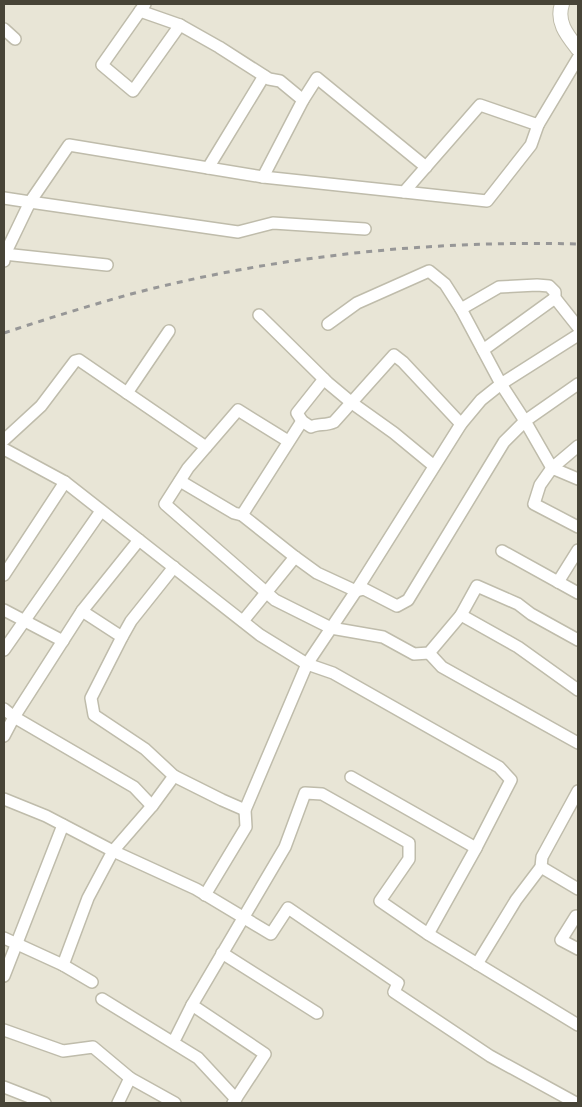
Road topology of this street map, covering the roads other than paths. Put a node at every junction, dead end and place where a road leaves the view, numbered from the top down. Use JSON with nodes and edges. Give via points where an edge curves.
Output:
{"nodes":[{"id":1,"x":562,"y":4,"type":"edge"},
{"id":2,"x":142,"y":7,"type":"edge"},
{"id":3,"x":180,"y":25,"type":"junction"},
{"id":4,"x":4,"y":29,"type":"edge"},
{"id":5,"x":15,"y":39,"type":"dead end"},
{"id":6,"x":578,"y":49,"type":"edge"},
{"id":7,"x":578,"y":58,"type":"edge"},
{"id":8,"x":264,"y":76,"type":"junction"},
{"id":9,"x":303,"y":100,"type":"junction"},
{"id":10,"x":538,"y":125,"type":"junction"},
{"id":11,"x":426,"y":167,"type":"junction"},
{"id":12,"x":208,"y":168,"type":"junction"},
{"id":13,"x":263,"y":177,"type":"junction"},
{"id":14,"x":404,"y":192,"type":"junction"},
{"id":15,"x":4,"y":198,"type":"edge"},
{"id":16,"x":30,"y":202,"type":"junction"},
{"id":17,"x":365,"y":229,"type":"dead end"},
{"id":18,"x":4,"y":256,"type":"edge"},
{"id":19,"x":107,"y":265,"type":"dead end"},
{"id":20,"x":555,"y":298,"type":"junction"},
{"id":21,"x":461,"y":309,"type":"junction"},
{"id":22,"x":259,"y":315,"type":"dead end"},
{"id":23,"x":328,"y":324,"type":"dead end"},
{"id":24,"x":578,"y":327,"type":"edge"},
{"id":25,"x":169,"y":331,"type":"dead end"},
{"id":26,"x":578,"y":335,"type":"edge"},
{"id":27,"x":483,"y":350,"type":"junction"},
{"id":28,"x":324,"y":379,"type":"junction"},
{"id":29,"x":500,"y":384,"type":"junction"},
{"id":30,"x":578,"y":384,"type":"edge"},
{"id":31,"x":127,"y":393,"type":"junction"},
{"id":32,"x":352,"y":403,"type":"junction"},
{"id":33,"x":302,"y":421,"type":"junction"},
{"id":34,"x":525,"y":421,"type":"junction"},
{"id":35,"x":460,"y":424,"type":"junction"},
{"id":36,"x":4,"y":440,"type":"edge"},
{"id":37,"x":288,"y":441,"type":"junction"},
{"id":38,"x":578,"y":446,"type":"edge"},
{"id":39,"x":206,"y":447,"type":"junction"},
{"id":40,"x":4,"y":449,"type":"edge"},
{"id":41,"x":434,"y":466,"type":"junction"},
{"id":42,"x":552,"y":468,"type":"junction"},
{"id":43,"x":578,"y":479,"type":"edge"},
{"id":44,"x":180,"y":481,"type":"junction"},
{"id":45,"x":65,"y":482,"type":"junction"},
{"id":46,"x":101,"y":510,"type":"junction"},
{"id":47,"x":242,"y":515,"type":"junction"},
{"id":48,"x":578,"y":527,"type":"edge"},
{"id":49,"x":139,"y":540,"type":"junction"},
{"id":50,"x":578,"y":550,"type":"edge"},
{"id":51,"x":502,"y":551,"type":"dead end"},
{"id":52,"x":295,"y":557,"type":"junction"},
{"id":53,"x":174,"y":567,"type":"junction"},
{"id":54,"x":4,"y":575,"type":"edge"},
{"id":55,"x":558,"y":582,"type":"junction"},
{"id":56,"x":356,"y":591,"type":"junction"},
{"id":57,"x":265,"y":592,"type":"junction"},
{"id":58,"x":578,"y":593,"type":"edge"},
{"id":59,"x":4,"y":610,"type":"edge"},
{"id":60,"x":82,"y":611,"type":"junction"},
{"id":61,"x":461,"y":615,"type":"junction"},
{"id":62,"x":24,"y":620,"type":"junction"},
{"id":63,"x":243,"y":621,"type":"junction"},
{"id":64,"x":331,"y":628,"type":"junction"},
{"id":65,"x":122,"y":637,"type":"junction"},
{"id":66,"x":578,"y":640,"type":"edge"},
{"id":67,"x":63,"y":641,"type":"junction"},
{"id":68,"x":4,"y":650,"type":"edge"},
{"id":69,"x":429,"y":653,"type":"junction"},
{"id":70,"x":307,"y":664,"type":"junction"},
{"id":71,"x":578,"y":690,"type":"edge"},
{"id":72,"x":4,"y":709,"type":"edge"},
{"id":73,"x":14,"y":717,"type":"junction"},
{"id":74,"x":4,"y":736,"type":"edge"},
{"id":75,"x":578,"y":744,"type":"edge"},
{"id":76,"x":174,"y":776,"type":"junction"},
{"id":77,"x":351,"y":777,"type":"dead end"},
{"id":78,"x":578,"y":791,"type":"edge"},
{"id":79,"x":5,"y":802,"type":"edge"},
{"id":80,"x":152,"y":806,"type":"junction"},
{"id":81,"x":245,"y":810,"type":"junction"},
{"id":82,"x":63,"y":824,"type":"junction"},
{"id":83,"x":476,"y":848,"type":"junction"},
{"id":84,"x":114,"y":851,"type":"junction"},
{"id":85,"x":542,"y":867,"type":"junction"},
{"id":86,"x":578,"y":889,"type":"edge"},
{"id":87,"x":205,"y":895,"type":"junction"},
{"id":88,"x":576,"y":916,"type":"dead end"},
{"id":89,"x":243,"y":917,"type":"junction"},
{"id":90,"x":428,"y":934,"type":"junction"},
{"id":91,"x":4,"y":938,"type":"edge"},
{"id":92,"x":17,"y":942,"type":"junction"},
{"id":93,"x":578,"y":949,"type":"edge"},
{"id":94,"x":222,"y":953,"type":"junction"},
{"id":95,"x":477,"y":964,"type":"junction"},
{"id":96,"x":63,"y":965,"type":"junction"},
{"id":97,"x":4,"y":976,"type":"edge"},
{"id":98,"x":92,"y":982,"type":"dead end"},
{"id":99,"x":102,"y":998,"type":"dead end"},
{"id":100,"x":192,"y":1005,"type":"junction"},
{"id":101,"x":317,"y":1013,"type":"dead end"},
{"id":102,"x":578,"y":1025,"type":"edge"},
{"id":103,"x":4,"y":1030,"type":"edge"},
{"id":104,"x":176,"y":1037,"type":"dead end"},
{"id":105,"x":130,"y":1078,"type":"junction"},
{"id":106,"x":4,"y":1088,"type":"edge"},
{"id":107,"x":234,"y":1101,"type":"edge"},
{"id":108,"x":45,"y":1103,"type":"edge"},
{"id":109,"x":118,"y":1103,"type":"edge"},
{"id":110,"x":175,"y":1103,"type":"edge"},
{"id":111,"x":576,"y":1103,"type":"edge"}],
"edges":[{"from":1,"to":6,"type":"street","via":[[562,28]]},
{"from":2,"to":3,"type":"street"},
{"from":2,"to":3,"type":"street","via":[[102,65],[133,92]]},
{"from":3,"to":8,"type":"street"},
{"from":4,"to":5,"type":"street"},
{"from":7,"to":10,"type":"street"},
{"from":8,"to":9,"type":"street","via":[[280,81]]},
{"from":8,"to":12,"type":"street"},
{"from":9,"to":11,"type":"street","via":[[317,78]]},
{"from":9,"to":13,"type":"street"},
{"from":10,"to":11,"type":"street","via":[[480,105]]},
{"from":10,"to":14,"type":"street","via":[[531,145],[487,201]]},
{"from":11,"to":14,"type":"street"},
{"from":12,"to":13,"type":"street"},
{"from":12,"to":16,"type":"street","via":[[69,145]]},
{"from":13,"to":14,"type":"street"},
{"from":15,"to":16,"type":"street"},
{"from":16,"to":17,"type":"street","via":[[238,232],[273,223]]},
{"from":16,"to":18,"type":"street"},
{"from":18,"to":19,"type":"street"},
{"from":20,"to":21,"type":"street","via":[[555,292],[549,286],[499,287]]},
{"from":20,"to":24,"type":"street"},
{"from":20,"to":27,"type":"street"},
{"from":21,"to":23,"type":"street","via":[[445,284],[429,271],[357,304]]},
{"from":21,"to":27,"type":"street"},
{"from":22,"to":28,"type":"street"},
{"from":25,"to":31,"type":"street"},
{"from":26,"to":29,"type":"street"},
{"from":27,"to":29,"type":"street"},
{"from":28,"to":32,"type":"street"},
{"from":28,"to":33,"type":"street","via":[[297,413]]},
{"from":29,"to":34,"type":"street"},
{"from":29,"to":35,"type":"street"},
{"from":30,"to":34,"type":"street"},
{"from":31,"to":36,"type":"street","via":[[79,360],[75,361],[41,406]]},
{"from":31,"to":39,"type":"street"},
{"from":32,"to":33,"type":"street","via":[[327,425],[311,426]]},
{"from":32,"to":35,"type":"street","via":[[394,355]]},
{"from":32,"to":41,"type":"street"},
{"from":33,"to":37,"type":"street"},
{"from":34,"to":42,"type":"street"},
{"from":34,"to":56,"type":"street","via":[[504,442],[408,600],[397,606],[364,589]]},
{"from":35,"to":41,"type":"street"},
{"from":37,"to":39,"type":"street","via":[[238,410]]},
{"from":37,"to":47,"type":"street"},
{"from":38,"to":42,"type":"street"},
{"from":39,"to":44,"type":"street"},
{"from":40,"to":45,"type":"street"},
{"from":41,"to":56,"type":"street"},
{"from":42,"to":43,"type":"street"},
{"from":42,"to":48,"type":"street","via":[[540,484],[534,504]]},
{"from":44,"to":47,"type":"street"},
{"from":44,"to":57,"type":"street","via":[[165,504]]},
{"from":45,"to":46,"type":"street"},
{"from":45,"to":54,"type":"street"},
{"from":46,"to":49,"type":"street"},
{"from":46,"to":62,"type":"street"},
{"from":47,"to":52,"type":"street"},
{"from":49,"to":53,"type":"street"},
{"from":49,"to":60,"type":"street"},
{"from":50,"to":55,"type":"street"},
{"from":51,"to":55,"type":"street"},
{"from":52,"to":56,"type":"street","via":[[317,573]]},
{"from":52,"to":57,"type":"street"},
{"from":53,"to":63,"type":"street"},
{"from":53,"to":65,"type":"street"},
{"from":55,"to":58,"type":"street"},
{"from":56,"to":64,"type":"street"},
{"from":57,"to":63,"type":"street"},
{"from":57,"to":64,"type":"street"},
{"from":59,"to":62,"type":"street"},
{"from":60,"to":65,"type":"street"},
{"from":60,"to":67,"type":"street"},
{"from":61,"to":66,"type":"street","via":[[477,586],[518,604]]},
{"from":61,"to":69,"type":"street"},
{"from":61,"to":71,"type":"street","via":[[518,647]]},
{"from":62,"to":67,"type":"street"},
{"from":62,"to":68,"type":"street"},
{"from":63,"to":70,"type":"street"},
{"from":64,"to":69,"type":"street","via":[[383,637],[414,654]]},
{"from":64,"to":70,"type":"street"},
{"from":65,"to":76,"type":"street","via":[[91,698],[94,715],[145,749]]},
{"from":67,"to":73,"type":"street"},
{"from":69,"to":75,"type":"street","via":[[442,667]]},
{"from":70,"to":81,"type":"street"},
{"from":70,"to":83,"type":"street","via":[[333,673],[499,767],[511,780]]},
{"from":72,"to":73,"type":"street"},
{"from":73,"to":74,"type":"street"},
{"from":73,"to":80,"type":"street","via":[[134,787]]},
{"from":76,"to":80,"type":"street"},
{"from":76,"to":81,"type":"street"},
{"from":77,"to":83,"type":"street"},
{"from":78,"to":85,"type":"street","via":[[542,857]]},
{"from":79,"to":82,"type":"street"},
{"from":80,"to":84,"type":"street"},
{"from":81,"to":87,"type":"street","via":[[246,828]]},
{"from":82,"to":84,"type":"street"},
{"from":82,"to":92,"type":"street"},
{"from":83,"to":90,"type":"street"},
{"from":84,"to":87,"type":"street"},
{"from":84,"to":96,"type":"street","via":[[88,898]]},
{"from":85,"to":86,"type":"street"},
{"from":85,"to":95,"type":"street","via":[[516,900]]},
{"from":87,"to":89,"type":"street"},
{"from":88,"to":93,"type":"street","via":[[561,940]]},
{"from":89,"to":90,"type":"street","via":[[284,846],[305,793],[322,794],[409,843],[409,859],[380,901]]},
{"from":89,"to":94,"type":"street"},
{"from":89,"to":111,"type":"street","via":[[271,934],[288,908],[398,983],[394,992],[427,1015],[490,1056]]},
{"from":90,"to":95,"type":"street"},
{"from":91,"to":92,"type":"street"},
{"from":92,"to":96,"type":"street"},
{"from":92,"to":97,"type":"street"},
{"from":94,"to":100,"type":"street"},
{"from":94,"to":101,"type":"street"},
{"from":95,"to":102,"type":"street"},
{"from":96,"to":98,"type":"street"},
{"from":99,"to":107,"type":"street","via":[[198,1058]]},
{"from":100,"to":104,"type":"street"},
{"from":100,"to":107,"type":"street","via":[[265,1054]]},
{"from":103,"to":105,"type":"street","via":[[63,1052],[93,1047]]},
{"from":105,"to":109,"type":"street"},
{"from":105,"to":110,"type":"street"},
{"from":106,"to":108,"type":"street"}]}
